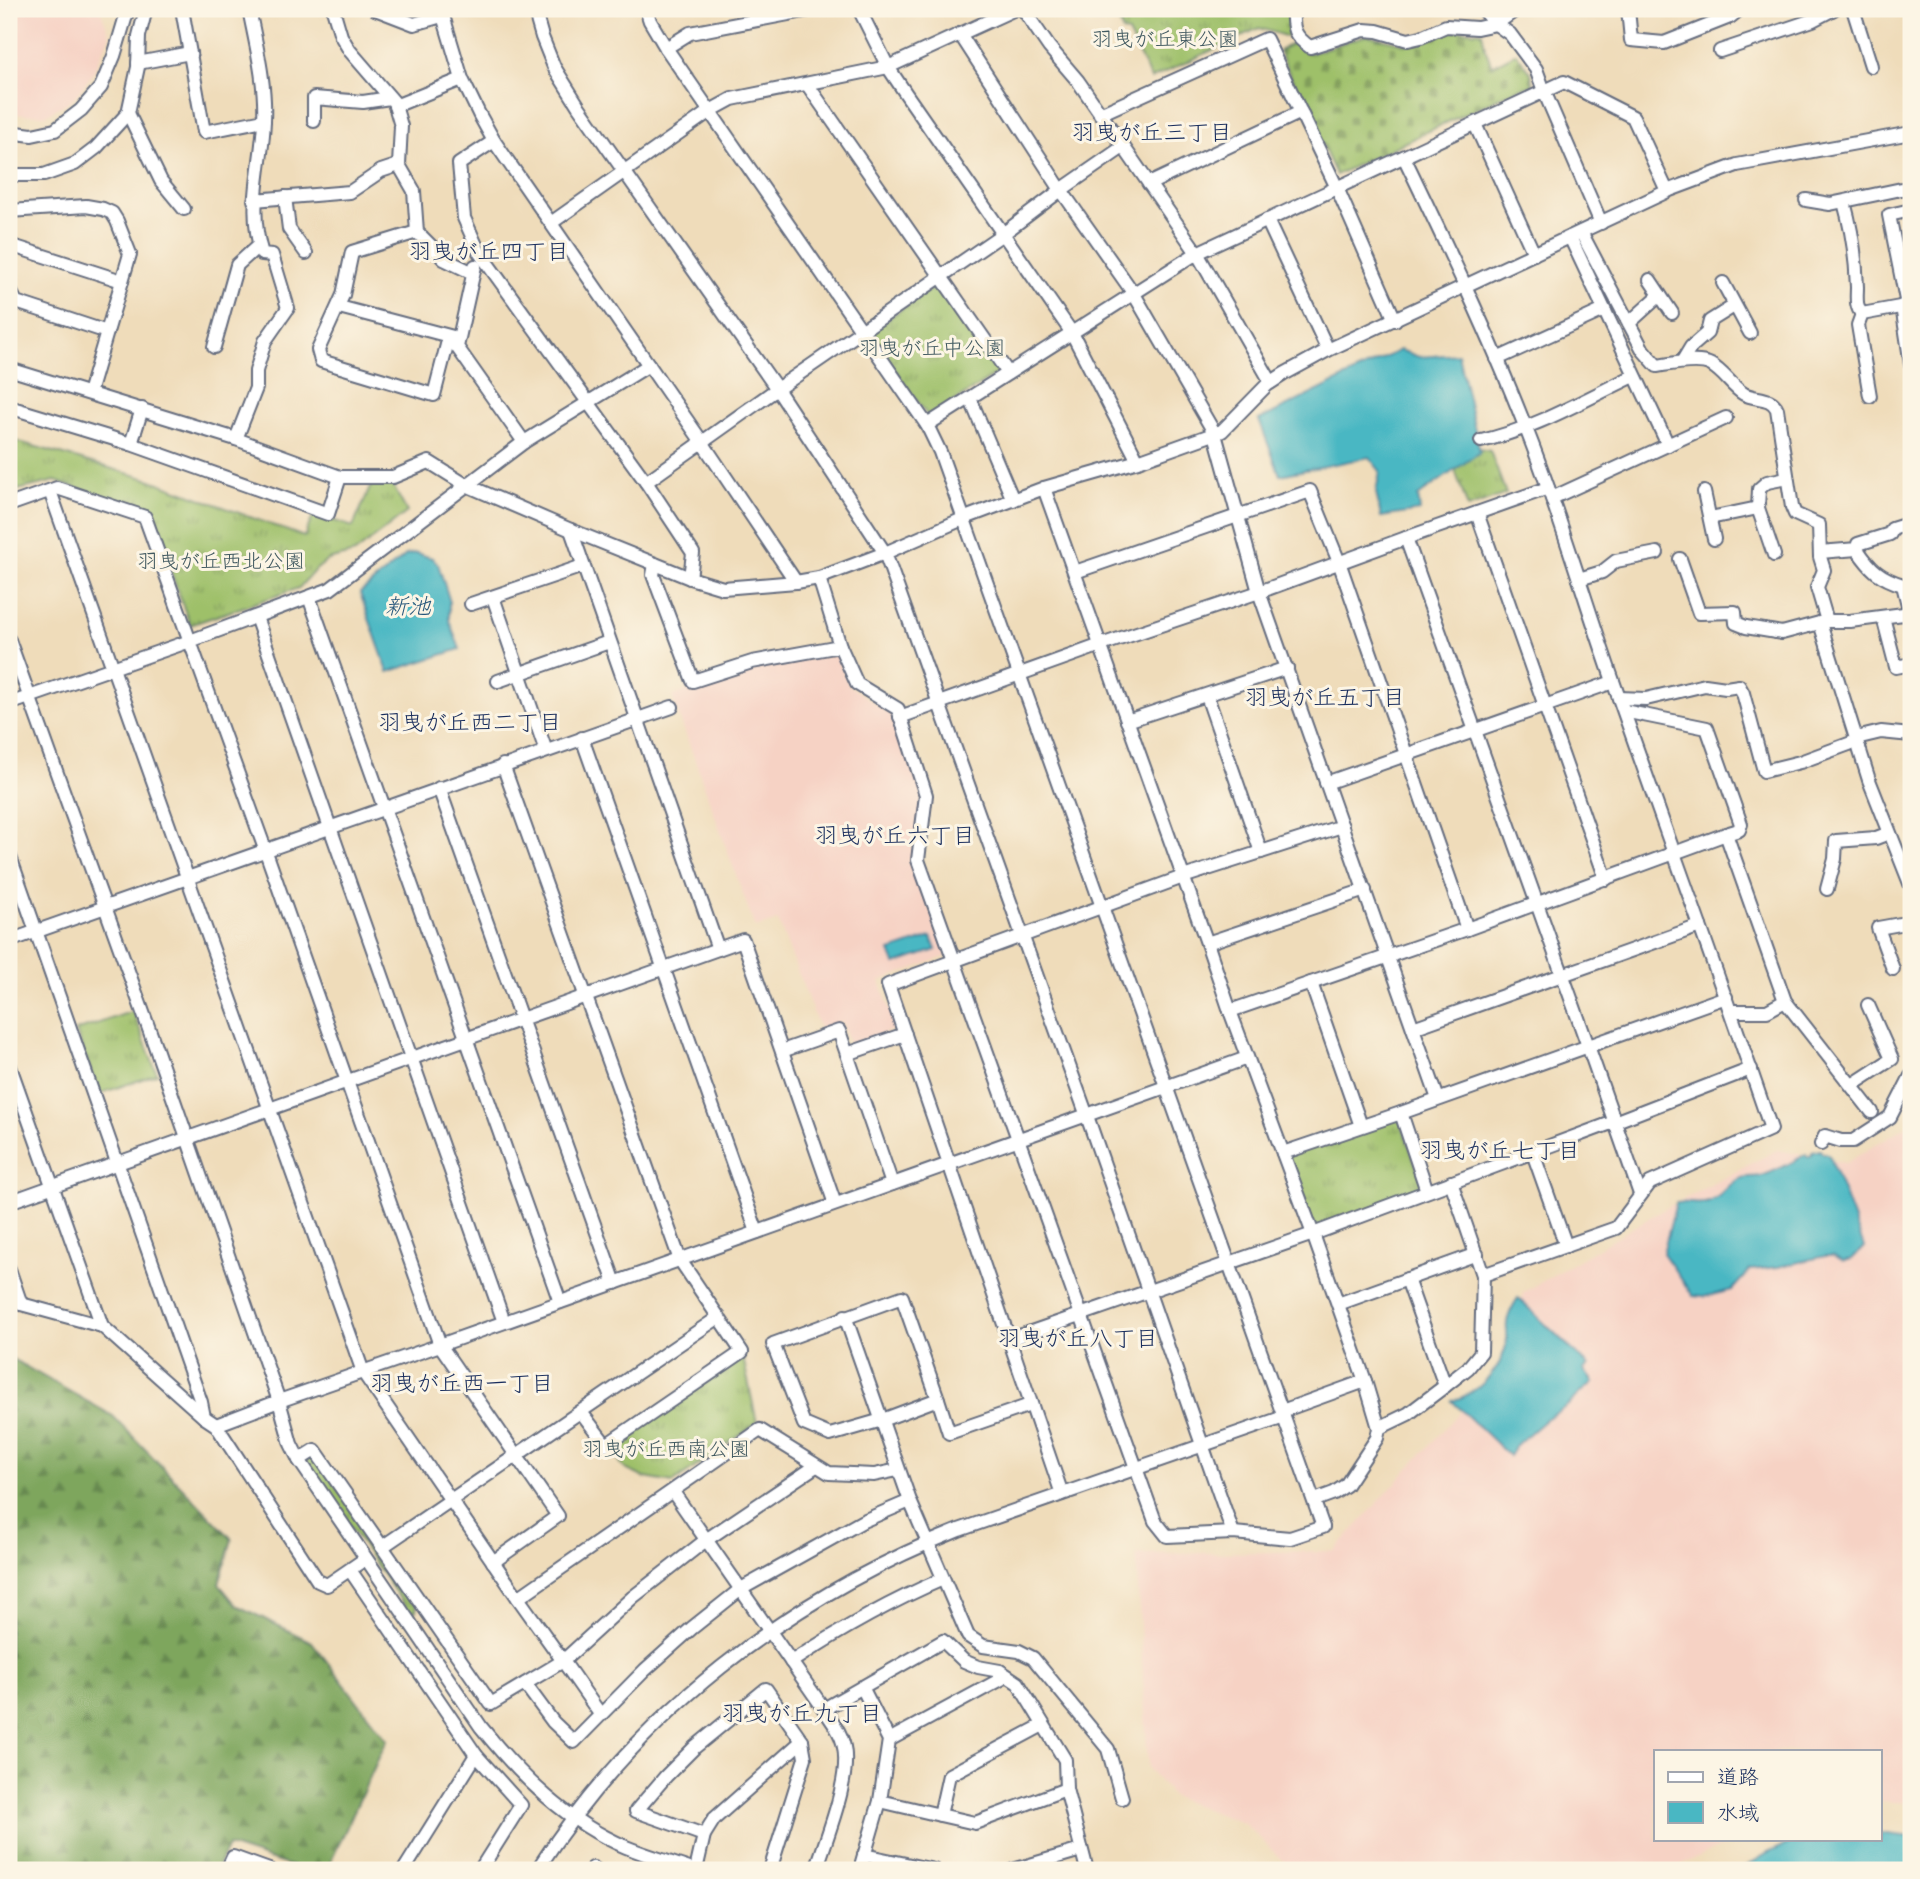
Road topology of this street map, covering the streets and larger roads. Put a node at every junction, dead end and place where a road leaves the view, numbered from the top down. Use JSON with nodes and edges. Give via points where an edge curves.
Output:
{"nodes":[{"id":1,"x":128,"y":9,"type":"edge"},
{"id":2,"x":146,"y":9,"type":"edge"},
{"id":3,"x":182,"y":9,"type":"edge"},
{"id":4,"x":249,"y":9,"type":"edge"},
{"id":5,"x":333,"y":9,"type":"edge"},
{"id":6,"x":375,"y":9,"type":"edge"},
{"id":7,"x":534,"y":9,"type":"edge"},
{"id":8,"x":646,"y":9,"type":"edge"},
{"id":9,"x":815,"y":9,"type":"edge"},
{"id":10,"x":859,"y":9,"type":"edge"},
{"id":11,"x":1015,"y":9,"type":"edge"},
{"id":12,"x":1023,"y":9,"type":"edge"},
{"id":13,"x":1295,"y":9,"type":"edge"},
{"id":14,"x":1483,"y":9,"type":"edge"},
{"id":15,"x":1517,"y":9,"type":"edge"},
{"id":16,"x":1628,"y":9,"type":"edge"},
{"id":17,"x":1740,"y":9,"type":"edge"},
{"id":18,"x":1830,"y":9,"type":"edge"},
{"id":19,"x":1853,"y":9,"type":"edge"},
{"id":20,"x":441,"y":12,"type":"edge"},
{"id":21,"x":1496,"y":24,"type":"junction"},
{"id":22,"x":960,"y":34,"type":"junction"},
{"id":23,"x":666,"y":48,"type":"junction"},
{"id":24,"x":1720,"y":51,"type":"dead end"},
{"id":25,"x":190,"y":53,"type":"junction"},
{"id":26,"x":138,"y":64,"type":"junction"},
{"id":27,"x":1871,"y":66,"type":"dead end"},
{"id":28,"x":888,"y":67,"type":"junction"},
{"id":29,"x":463,"y":79,"type":"junction"},
{"id":30,"x":807,"y":84,"type":"junction"},
{"id":31,"x":1544,"y":91,"type":"junction"},
{"id":32,"x":393,"y":102,"type":"junction"},
{"id":33,"x":710,"y":111,"type":"junction"},
{"id":34,"x":1301,"y":112,"type":"junction"},
{"id":35,"x":128,"y":113,"type":"junction"},
{"id":36,"x":1100,"y":114,"type":"junction"},
{"id":37,"x":264,"y":120,"type":"junction"},
{"id":38,"x":314,"y":121,"type":"dead end"},
{"id":39,"x":1475,"y":124,"type":"junction"},
{"id":40,"x":9,"y":132,"type":"edge"},
{"id":41,"x":1911,"y":133,"type":"edge"},
{"id":42,"x":494,"y":141,"type":"junction"},
{"id":43,"x":1124,"y":147,"type":"junction"},
{"id":44,"x":1404,"y":157,"type":"junction"},
{"id":45,"x":399,"y":165,"type":"junction"},
{"id":46,"x":623,"y":171,"type":"junction"},
{"id":47,"x":9,"y":175,"type":"edge"},
{"id":48,"x":1149,"y":184,"type":"junction"},
{"id":49,"x":1911,"y":187,"type":"edge"},
{"id":50,"x":1338,"y":188,"type":"junction"},
{"id":51,"x":1061,"y":190,"type":"junction"},
{"id":52,"x":1667,"y":191,"type":"junction"},
{"id":53,"x":285,"y":197,"type":"junction"},
{"id":54,"x":254,"y":200,"type":"junction"},
{"id":55,"x":1806,"y":200,"type":"dead end"},
{"id":56,"x":1844,"y":202,"type":"junction"},
{"id":57,"x":184,"y":209,"type":"dead end"},
{"id":58,"x":1911,"y":210,"type":"edge"},
{"id":59,"x":9,"y":211,"type":"edge"},
{"id":60,"x":1267,"y":220,"type":"junction"},
{"id":61,"x":551,"y":223,"type":"junction"},
{"id":62,"x":1601,"y":223,"type":"junction"},
{"id":63,"x":417,"y":232,"type":"junction"},
{"id":64,"x":1004,"y":233,"type":"junction"},
{"id":65,"x":1576,"y":235,"type":"junction"},
{"id":66,"x":259,"y":245,"type":"junction"},
{"id":67,"x":9,"y":248,"type":"edge"},
{"id":68,"x":479,"y":252,"type":"junction"},
{"id":69,"x":306,"y":253,"type":"dead end"},
{"id":70,"x":1197,"y":253,"type":"junction"},
{"id":71,"x":1534,"y":254,"type":"junction"},
{"id":72,"x":473,"y":274,"type":"junction"},
{"id":73,"x":940,"y":277,"type":"junction"},
{"id":74,"x":1650,"y":279,"type":"dead end"},
{"id":75,"x":122,"y":281,"type":"junction"},
{"id":76,"x":1723,"y":283,"type":"dead end"},
{"id":77,"x":1467,"y":286,"type":"junction"},
{"id":78,"x":9,"y":288,"type":"edge"},
{"id":79,"x":1134,"y":294,"type":"junction"},
{"id":80,"x":1660,"y":295,"type":"junction"},
{"id":81,"x":1907,"y":305,"type":"edge"},
{"id":82,"x":1734,"y":306,"type":"junction"},
{"id":83,"x":339,"y":307,"type":"junction"},
{"id":84,"x":1604,"y":310,"type":"junction"},
{"id":85,"x":1672,"y":313,"type":"dead end"},
{"id":86,"x":1862,"y":314,"type":"junction"},
{"id":87,"x":1395,"y":320,"type":"junction"},
{"id":88,"x":1629,"y":323,"type":"junction"},
{"id":89,"x":863,"y":331,"type":"junction"},
{"id":90,"x":107,"y":332,"type":"junction"},
{"id":91,"x":1750,"y":332,"type":"dead end"},
{"id":92,"x":1072,"y":333,"type":"junction"},
{"id":93,"x":454,"y":338,"type":"junction"},
{"id":94,"x":214,"y":346,"type":"dead end"},
{"id":95,"x":1328,"y":350,"type":"junction"},
{"id":96,"x":1497,"y":359,"type":"junction"},
{"id":97,"x":1682,"y":362,"type":"junction"},
{"id":98,"x":649,"y":365,"type":"junction"},
{"id":99,"x":1911,"y":365,"type":"edge"},
{"id":100,"x":9,"y":369,"type":"edge"},
{"id":101,"x":1008,"y":373,"type":"junction"},
{"id":102,"x":1634,"y":376,"type":"junction"},
{"id":103,"x":1271,"y":382,"type":"junction"},
{"id":104,"x":777,"y":389,"type":"junction"},
{"id":105,"x":89,"y":393,"type":"junction"},
{"id":106,"x":1870,"y":396,"type":"dead end"},
{"id":107,"x":970,"y":398,"type":"junction"},
{"id":108,"x":587,"y":402,"type":"junction"},
{"id":109,"x":9,"y":407,"type":"edge"},
{"id":110,"x":142,"y":409,"type":"junction"},
{"id":111,"x":1726,"y":418,"type":"dead end"},
{"id":112,"x":927,"y":425,"type":"junction"},
{"id":113,"x":1526,"y":427,"type":"junction"},
{"id":114,"x":1215,"y":434,"type":"junction"},
{"id":115,"x":236,"y":439,"type":"junction"},
{"id":116,"x":1481,"y":440,"type":"dead end"},
{"id":117,"x":523,"y":442,"type":"junction"},
{"id":118,"x":702,"y":442,"type":"junction"},
{"id":119,"x":131,"y":444,"type":"junction"},
{"id":120,"x":1668,"y":445,"type":"junction"},
{"id":121,"x":1138,"y":461,"type":"junction"},
{"id":122,"x":340,"y":477,"type":"junction"},
{"id":123,"x":1787,"y":478,"type":"junction"},
{"id":124,"x":646,"y":482,"type":"junction"},
{"id":125,"x":466,"y":485,"type":"junction"},
{"id":126,"x":1044,"y":488,"type":"junction"},
{"id":127,"x":50,"y":491,"type":"junction"},
{"id":128,"x":1704,"y":492,"type":"dead end"},
{"id":129,"x":1550,"y":493,"type":"junction"},
{"id":130,"x":1013,"y":500,"type":"junction"},
{"id":131,"x":9,"y":505,"type":"edge"},
{"id":132,"x":1758,"y":508,"type":"junction"},
{"id":133,"x":1477,"y":513,"type":"junction"},
{"id":134,"x":1237,"y":517,"type":"junction"},
{"id":135,"x":965,"y":518,"type":"junction"},
{"id":136,"x":1710,"y":518,"type":"junction"},
{"id":137,"x":1911,"y":523,"type":"edge"},
{"id":138,"x":570,"y":530,"type":"junction"},
{"id":139,"x":1406,"y":538,"type":"junction"},
{"id":140,"x":1714,"y":539,"type":"dead end"},
{"id":141,"x":1857,"y":550,"type":"junction"},
{"id":142,"x":1820,"y":551,"type":"junction"},
{"id":143,"x":885,"y":553,"type":"junction"},
{"id":144,"x":1657,"y":553,"type":"dead end"},
{"id":145,"x":1774,"y":555,"type":"dead end"},
{"id":146,"x":1680,"y":559,"type":"dead end"},
{"id":147,"x":1339,"y":562,"type":"junction"},
{"id":148,"x":655,"y":564,"type":"junction"},
{"id":149,"x":583,"y":566,"type":"junction"},
{"id":150,"x":1075,"y":572,"type":"junction"},
{"id":151,"x":690,"y":578,"type":"junction"},
{"id":152,"x":819,"y":578,"type":"junction"},
{"id":153,"x":1578,"y":579,"type":"junction"},
{"id":154,"x":796,"y":582,"type":"junction"},
{"id":155,"x":1259,"y":592,"type":"junction"},
{"id":156,"x":309,"y":597,"type":"junction"},
{"id":157,"x":493,"y":597,"type":"junction"},
{"id":158,"x":471,"y":604,"type":"dead end"},
{"id":159,"x":1911,"y":613,"type":"edge"},
{"id":160,"x":256,"y":617,"type":"junction"},
{"id":161,"x":1884,"y":617,"type":"junction"},
{"id":162,"x":1824,"y":622,"type":"junction"},
{"id":163,"x":9,"y":640,"type":"edge"},
{"id":164,"x":190,"y":641,"type":"junction"},
{"id":165,"x":609,"y":642,"type":"junction"},
{"id":166,"x":1101,"y":645,"type":"junction"},
{"id":167,"x":840,"y":646,"type":"junction"},
{"id":168,"x":1911,"y":664,"type":"edge"},
{"id":169,"x":113,"y":668,"type":"junction"},
{"id":170,"x":1287,"y":668,"type":"junction"},
{"id":171,"x":520,"y":673,"type":"junction"},
{"id":172,"x":1021,"y":674,"type":"junction"},
{"id":173,"x":498,"y":681,"type":"dead end"},
{"id":174,"x":1613,"y":682,"type":"junction"},
{"id":175,"x":1207,"y":696,"type":"junction"},
{"id":176,"x":29,"y":697,"type":"junction"},
{"id":177,"x":939,"y":703,"type":"junction"},
{"id":178,"x":9,"y":704,"type":"edge"},
{"id":179,"x":1621,"y":704,"type":"junction"},
{"id":180,"x":1545,"y":706,"type":"junction"},
{"id":181,"x":672,"y":707,"type":"dead end"},
{"id":182,"x":900,"y":717,"type":"junction"},
{"id":183,"x":636,"y":719,"type":"junction"},
{"id":184,"x":1127,"y":721,"type":"junction"},
{"id":185,"x":1475,"y":731,"type":"junction"},
{"id":186,"x":1911,"y":735,"type":"edge"},
{"id":187,"x":582,"y":738,"type":"junction"},
{"id":188,"x":1857,"y":740,"type":"junction"},
{"id":189,"x":546,"y":751,"type":"junction"},
{"id":190,"x":1406,"y":755,"type":"junction"},
{"id":191,"x":503,"y":765,"type":"junction"},
{"id":192,"x":1326,"y":783,"type":"junction"},
{"id":193,"x":439,"y":789,"type":"junction"},
{"id":194,"x":384,"y":808,"type":"junction"},
{"id":195,"x":1342,"y":826,"type":"junction"},
{"id":196,"x":329,"y":827,"type":"junction"},
{"id":197,"x":1889,"y":833,"type":"junction"},
{"id":198,"x":1726,"y":834,"type":"junction"},
{"id":199,"x":265,"y":849,"type":"junction"},
{"id":200,"x":1261,"y":852,"type":"junction"},
{"id":201,"x":1674,"y":853,"type":"junction"},
{"id":202,"x":9,"y":855,"type":"edge"},
{"id":203,"x":1184,"y":877,"type":"junction"},
{"id":204,"x":188,"y":878,"type":"junction"},
{"id":205,"x":1606,"y":879,"type":"junction"},
{"id":206,"x":1911,"y":886,"type":"edge"},
{"id":207,"x":1827,"y":889,"type":"dead end"},
{"id":208,"x":1365,"y":890,"type":"junction"},
{"id":209,"x":1536,"y":903,"type":"junction"},
{"id":210,"x":105,"y":906,"type":"junction"},
{"id":211,"x":1102,"y":907,"type":"junction"},
{"id":212,"x":1911,"y":922,"type":"edge"},
{"id":213,"x":1700,"y":926,"type":"junction"},
{"id":214,"x":1467,"y":929,"type":"junction"},
{"id":215,"x":36,"y":931,"type":"junction"},
{"id":216,"x":1022,"y":937,"type":"junction"},
{"id":217,"x":9,"y":941,"type":"edge"},
{"id":218,"x":1207,"y":943,"type":"junction"},
{"id":219,"x":718,"y":949,"type":"junction"},
{"id":220,"x":1388,"y":956,"type":"junction"},
{"id":221,"x":955,"y":961,"type":"junction"},
{"id":222,"x":664,"y":968,"type":"junction"},
{"id":223,"x":1893,"y":969,"type":"dead end"},
{"id":224,"x":1562,"y":974,"type":"junction"},
{"id":225,"x":1311,"y":983,"type":"junction"},
{"id":226,"x":587,"y":995,"type":"junction"},
{"id":227,"x":1726,"y":997,"type":"junction"},
{"id":228,"x":1785,"y":1001,"type":"junction"},
{"id":229,"x":1868,"y":1005,"type":"dead end"},
{"id":230,"x":1230,"y":1010,"type":"junction"},
{"id":231,"x":1731,"y":1011,"type":"junction"},
{"id":232,"x":520,"y":1020,"type":"junction"},
{"id":233,"x":1413,"y":1028,"type":"junction"},
{"id":234,"x":905,"y":1034,"type":"junction"},
{"id":235,"x":468,"y":1039,"type":"junction"},
{"id":236,"x":1588,"y":1046,"type":"junction"},
{"id":237,"x":782,"y":1051,"type":"junction"},
{"id":238,"x":847,"y":1054,"type":"junction"},
{"id":239,"x":1247,"y":1058,"type":"junction"},
{"id":240,"x":413,"y":1059,"type":"junction"},
{"id":241,"x":9,"y":1064,"type":"edge"},
{"id":242,"x":1751,"y":1069,"type":"junction"},
{"id":243,"x":1911,"y":1076,"type":"edge"},
{"id":244,"x":346,"y":1082,"type":"junction"},
{"id":245,"x":1852,"y":1085,"type":"junction"},
{"id":246,"x":1167,"y":1088,"type":"junction"},
{"id":247,"x":1438,"y":1100,"type":"junction"},
{"id":248,"x":269,"y":1111,"type":"junction"},
{"id":249,"x":1872,"y":1112,"type":"dead end"},
{"id":250,"x":1401,"y":1113,"type":"junction"},
{"id":251,"x":1087,"y":1116,"type":"junction"},
{"id":252,"x":1614,"y":1122,"type":"junction"},
{"id":253,"x":1361,"y":1126,"type":"junction"},
{"id":254,"x":188,"y":1139,"type":"junction"},
{"id":255,"x":1017,"y":1140,"type":"junction"},
{"id":256,"x":1821,"y":1144,"type":"dead end"},
{"id":257,"x":1283,"y":1153,"type":"junction"},
{"id":258,"x":1533,"y":1153,"type":"junction"},
{"id":259,"x":118,"y":1163,"type":"junction"},
{"id":260,"x":950,"y":1164,"type":"junction"},
{"id":261,"x":1451,"y":1182,"type":"junction"},
{"id":262,"x":892,"y":1184,"type":"junction"},
{"id":263,"x":52,"y":1187,"type":"junction"},
{"id":264,"x":1427,"y":1191,"type":"junction"},
{"id":265,"x":1640,"y":1194,"type":"junction"},
{"id":266,"x":9,"y":1202,"type":"edge"},
{"id":267,"x":835,"y":1204,"type":"junction"},
{"id":268,"x":757,"y":1232,"type":"junction"},
{"id":269,"x":1313,"y":1234,"type":"junction"},
{"id":270,"x":1566,"y":1246,"type":"junction"},
{"id":271,"x":1477,"y":1254,"type":"junction"},
{"id":272,"x":680,"y":1260,"type":"junction"},
{"id":273,"x":1229,"y":1263,"type":"junction"},
{"id":274,"x":9,"y":1269,"type":"edge"},
{"id":275,"x":1483,"y":1275,"type":"junction"},
{"id":276,"x":1407,"y":1279,"type":"junction"},
{"id":277,"x":615,"y":1283,"type":"junction"},
{"id":278,"x":1148,"y":1291,"type":"junction"},
{"id":279,"x":15,"y":1301,"type":"edge"},
{"id":280,"x":561,"y":1302,"type":"junction"},
{"id":281,"x":1338,"y":1304,"type":"junction"},
{"id":282,"x":1081,"y":1314,"type":"junction"},
{"id":283,"x":845,"y":1316,"type":"junction"},
{"id":284,"x":719,"y":1317,"type":"junction"},
{"id":285,"x":505,"y":1322,"type":"junction"},
{"id":286,"x":102,"y":1326,"type":"junction"},
{"id":287,"x":1008,"y":1340,"type":"junction"},
{"id":288,"x":440,"y":1345,"type":"junction"},
{"id":289,"x":363,"y":1372,"type":"junction"},
{"id":290,"x":1365,"y":1381,"type":"junction"},
{"id":291,"x":1445,"y":1386,"type":"junction"},
{"id":292,"x":938,"y":1399,"type":"junction"},
{"id":293,"x":279,"y":1401,"type":"junction"},
{"id":294,"x":1030,"y":1405,"type":"junction"},
{"id":295,"x":581,"y":1412,"type":"junction"},
{"id":296,"x":1283,"y":1414,"type":"junction"},
{"id":297,"x":204,"y":1417,"type":"junction"},
{"id":298,"x":882,"y":1420,"type":"junction"},
{"id":299,"x":216,"y":1425,"type":"junction"},
{"id":300,"x":1379,"y":1428,"type":"junction"},
{"id":301,"x":1202,"y":1444,"type":"junction"},
{"id":302,"x":518,"y":1455,"type":"junction"},
{"id":303,"x":299,"y":1460,"type":"junction"},
{"id":304,"x":816,"y":1466,"type":"junction"},
{"id":305,"x":1135,"y":1468,"type":"junction"},
{"id":306,"x":898,"y":1470,"type":"junction"},
{"id":307,"x":673,"y":1492,"type":"junction"},
{"id":308,"x":1062,"y":1494,"type":"junction"},
{"id":309,"x":450,"y":1500,"type":"junction"},
{"id":310,"x":1314,"y":1500,"type":"junction"},
{"id":311,"x":910,"y":1501,"type":"junction"},
{"id":312,"x":1233,"y":1533,"type":"junction"},
{"id":313,"x":706,"y":1540,"type":"junction"},
{"id":314,"x":927,"y":1543,"type":"junction"},
{"id":315,"x":382,"y":1547,"type":"junction"},
{"id":316,"x":365,"y":1559,"type":"junction"},
{"id":317,"x":493,"y":1562,"type":"junction"},
{"id":318,"x":350,"y":1570,"type":"junction"},
{"id":319,"x":943,"y":1579,"type":"junction"},
{"id":320,"x":741,"y":1589,"type":"junction"},
{"id":321,"x":518,"y":1598,"type":"junction"},
{"id":322,"x":425,"y":1609,"type":"junction"},
{"id":323,"x":407,"y":1619,"type":"junction"},
{"id":324,"x":769,"y":1631,"type":"junction"},
{"id":325,"x":563,"y":1661,"type":"junction"},
{"id":326,"x":791,"y":1662,"type":"junction"},
{"id":327,"x":1007,"y":1676,"type":"junction"},
{"id":328,"x":524,"y":1684,"type":"junction"},
{"id":329,"x":862,"y":1687,"type":"junction"},
{"id":330,"x":824,"y":1709,"type":"junction"},
{"id":331,"x":600,"y":1714,"type":"junction"},
{"id":332,"x":1043,"y":1725,"type":"junction"},
{"id":333,"x":890,"y":1740,"type":"junction"},
{"id":334,"x":802,"y":1741,"type":"junction"},
{"id":335,"x":476,"y":1755,"type":"junction"},
{"id":336,"x":1066,"y":1789,"type":"junction"},
{"id":337,"x":1122,"y":1798,"type":"dead end"},
{"id":338,"x":880,"y":1801,"type":"junction"},
{"id":339,"x":940,"y":1815,"type":"junction"},
{"id":340,"x":574,"y":1817,"type":"junction"},
{"id":341,"x":704,"y":1836,"type":"junction"},
{"id":342,"x":1081,"y":1850,"type":"junction"},
{"id":343,"x":864,"y":1855,"type":"junction"},
{"id":344,"x":227,"y":1870,"type":"edge"},
{"id":345,"x":270,"y":1870,"type":"edge"},
{"id":346,"x":404,"y":1870,"type":"edge"},
{"id":347,"x":480,"y":1870,"type":"edge"},
{"id":348,"x":537,"y":1870,"type":"edge"},
{"id":349,"x":694,"y":1870,"type":"edge"},
{"id":350,"x":770,"y":1870,"type":"edge"},
{"id":351,"x":816,"y":1870,"type":"edge"},
{"id":352,"x":860,"y":1870,"type":"edge"},
{"id":353,"x":934,"y":1870,"type":"edge"},
{"id":354,"x":1013,"y":1870,"type":"edge"},
{"id":355,"x":1087,"y":1870,"type":"edge"}],
"edges":[{"from":1,"to":40,"type":"street","via":[[100,87],[81,110],[55,130],[32,135]]},
{"from":2,"to":26,"type":"street"},
{"from":3,"to":25,"type":"street"},
{"from":4,"to":37,"type":"street","via":[[262,77]]},
{"from":5,"to":32,"type":"street","via":[[350,51]]},
{"from":6,"to":20,"type":"street","via":[[414,24]]},
{"from":7,"to":46,"type":"street","via":[[554,67]]},
{"from":8,"to":23,"type":"street"},
{"from":9,"to":23,"type":"street","via":[[690,33]]},
{"from":10,"to":28,"type":"street"},
{"from":11,"to":22,"type":"street"},
{"from":12,"to":36,"type":"street"},
{"from":13,"to":21,"type":"street","via":[[1294,29],[1310,47],[1364,30],[1408,40],[1446,26]]},
{"from":14,"to":21,"type":"street"},
{"from":15,"to":21,"type":"street"},
{"from":16,"to":17,"type":"street","via":[[1631,40],[1664,43]]},
{"from":18,"to":24,"type":"street"},
{"from":19,"to":27,"type":"street"},
{"from":20,"to":29,"type":"street"},
{"from":21,"to":31,"type":"street","via":[[1510,34],[1536,69]]},
{"from":22,"to":28,"type":"street"},
{"from":22,"to":51,"type":"street"},
{"from":23,"to":33,"type":"street"},
{"from":25,"to":26,"type":"street"},
{"from":25,"to":37,"type":"street","via":[[204,132]]},
{"from":26,"to":35,"type":"street"},
{"from":28,"to":30,"type":"street"},
{"from":28,"to":64,"type":"street"},
{"from":29,"to":32,"type":"street"},
{"from":29,"to":42,"type":"street"},
{"from":30,"to":33,"type":"street","via":[[732,99]]},
{"from":30,"to":73,"type":"street"},
{"from":31,"to":39,"type":"street"},
{"from":31,"to":52,"type":"street","via":[[1564,82],[1633,117]]},
{"from":31,"to":62,"type":"street"},
{"from":32,"to":38,"type":"street","via":[[314,98]]},
{"from":32,"to":45,"type":"street","via":[[401,126]]},
{"from":33,"to":46,"type":"street"},
{"from":33,"to":89,"type":"street"},
{"from":34,"to":36,"type":"street","via":[[1266,39]]},
{"from":34,"to":48,"type":"street"},
{"from":34,"to":50,"type":"street"},
{"from":35,"to":47,"type":"street","via":[[75,164],[44,175]]},
{"from":35,"to":57,"type":"street","via":[[161,181]]},
{"from":36,"to":43,"type":"street"},
{"from":37,"to":54,"type":"street"},
{"from":39,"to":44,"type":"street"},
{"from":39,"to":71,"type":"street"},
{"from":41,"to":52,"type":"street","via":[[1737,165]]},
{"from":42,"to":61,"type":"street"},
{"from":42,"to":68,"type":"street","via":[[459,164],[464,218]]},
{"from":43,"to":48,"type":"street"},
{"from":43,"to":51,"type":"street"},
{"from":44,"to":50,"type":"street"},
{"from":44,"to":77,"type":"street"},
{"from":45,"to":53,"type":"street","via":[[380,171],[350,192]]},
{"from":45,"to":63,"type":"street","via":[[414,191]]},
{"from":46,"to":61,"type":"street"},
{"from":46,"to":104,"type":"street"},
{"from":48,"to":70,"type":"street"},
{"from":49,"to":56,"type":"street"},
{"from":50,"to":60,"type":"street"},
{"from":50,"to":87,"type":"street"},
{"from":51,"to":64,"type":"street"},
{"from":51,"to":79,"type":"street"},
{"from":52,"to":62,"type":"street"},
{"from":53,"to":54,"type":"street"},
{"from":53,"to":69,"type":"street","via":[[289,229]]},
{"from":54,"to":66,"type":"street"},
{"from":55,"to":56,"type":"street"},
{"from":56,"to":86,"type":"street","via":[[1853,234],[1857,307]]},
{"from":58,"to":81,"type":"street","via":[[1889,215]]},
{"from":59,"to":75,"type":"street","via":[[86,206],[112,213],[130,254]]},
{"from":60,"to":70,"type":"street"},
{"from":60,"to":95,"type":"street"},
{"from":61,"to":98,"type":"street"},
{"from":62,"to":65,"type":"street"},
{"from":63,"to":72,"type":"street","via":[[444,259]]},
{"from":63,"to":83,"type":"street","via":[[352,252]]},
{"from":64,"to":73,"type":"street"},
{"from":64,"to":92,"type":"street"},
{"from":65,"to":71,"type":"street"},
{"from":65,"to":84,"type":"street"},
{"from":65,"to":88,"type":"street"},
{"from":66,"to":94,"type":"street","via":[[237,265]]},
{"from":66,"to":115,"type":"street","via":[[262,254],[272,255],[288,308],[265,341],[256,388]]},
{"from":67,"to":75,"type":"street"},
{"from":68,"to":72,"type":"street"},
{"from":68,"to":108,"type":"street"},
{"from":70,"to":79,"type":"street"},
{"from":70,"to":103,"type":"street"},
{"from":71,"to":77,"type":"street"},
{"from":72,"to":93,"type":"street"},
{"from":73,"to":89,"type":"street"},
{"from":73,"to":101,"type":"street"},
{"from":74,"to":80,"type":"street"},
{"from":75,"to":90,"type":"street"},
{"from":76,"to":82,"type":"street"},
{"from":77,"to":87,"type":"street"},
{"from":77,"to":96,"type":"street"},
{"from":78,"to":90,"type":"street","via":[[16,302]]},
{"from":79,"to":92,"type":"street"},
{"from":79,"to":114,"type":"street"},
{"from":80,"to":85,"type":"street"},
{"from":80,"to":88,"type":"street"},
{"from":81,"to":86,"type":"street"},
{"from":81,"to":99,"type":"street"},
{"from":82,"to":91,"type":"street"},
{"from":82,"to":97,"type":"street","via":[[1710,321],[1707,333]]},
{"from":83,"to":93,"type":"street"},
{"from":83,"to":93,"type":"street","via":[[318,350],[321,361],[434,395]]},
{"from":84,"to":96,"type":"street"},
{"from":84,"to":102,"type":"street"},
{"from":86,"to":106,"type":"street","via":[[1858,325]]},
{"from":87,"to":95,"type":"street"},
{"from":88,"to":97,"type":"street","via":[[1657,366]]},
{"from":89,"to":104,"type":"street"},
{"from":89,"to":112,"type":"street"},
{"from":90,"to":105,"type":"street"},
{"from":92,"to":101,"type":"street"},
{"from":92,"to":121,"type":"street"},
{"from":93,"to":117,"type":"street"},
{"from":95,"to":103,"type":"street"},
{"from":96,"to":113,"type":"street"},
{"from":97,"to":123,"type":"street","via":[[1710,363],[1743,393],[1774,403]]},
{"from":98,"to":108,"type":"street"},
{"from":98,"to":118,"type":"street"},
{"from":100,"to":105,"type":"street"},
{"from":101,"to":107,"type":"street"},
{"from":102,"to":113,"type":"street"},
{"from":102,"to":120,"type":"street"},
{"from":103,"to":114,"type":"street"},
{"from":104,"to":118,"type":"street"},
{"from":104,"to":143,"type":"street"},
{"from":105,"to":110,"type":"street"},
{"from":107,"to":112,"type":"street"},
{"from":107,"to":130,"type":"street"},
{"from":108,"to":117,"type":"street"},
{"from":108,"to":124,"type":"street"},
{"from":109,"to":119,"type":"street"},
{"from":110,"to":115,"type":"street"},
{"from":110,"to":119,"type":"street"},
{"from":111,"to":120,"type":"street"},
{"from":112,"to":135,"type":"street"},
{"from":113,"to":116,"type":"street"},
{"from":113,"to":129,"type":"street"},
{"from":114,"to":121,"type":"street"},
{"from":114,"to":134,"type":"street"},
{"from":115,"to":122,"type":"street"},
{"from":117,"to":125,"type":"street"},
{"from":118,"to":124,"type":"street"},
{"from":118,"to":154,"type":"street"},
{"from":119,"to":122,"type":"street","via":[[328,514]]},
{"from":120,"to":129,"type":"street"},
{"from":121,"to":126,"type":"street"},
{"from":122,"to":125,"type":"street","via":[[393,477],[429,461]]},
{"from":123,"to":132,"type":"street","via":[[1767,482],[1759,489]]},
{"from":123,"to":142,"type":"street","via":[[1795,514],[1819,525]]},
{"from":124,"to":151,"type":"street","via":[[693,553]]},
{"from":125,"to":138,"type":"street"},
{"from":125,"to":156,"type":"street","via":[[330,589]]},
{"from":126,"to":130,"type":"street"},
{"from":126,"to":150,"type":"street"},
{"from":127,"to":131,"type":"street"},
{"from":127,"to":164,"type":"street","via":[[58,488],[145,517]]},
{"from":127,"to":169,"type":"street"},
{"from":128,"to":136,"type":"street"},
{"from":129,"to":133,"type":"street"},
{"from":129,"to":153,"type":"street"},
{"from":130,"to":135,"type":"street"},
{"from":132,"to":136,"type":"street"},
{"from":132,"to":145,"type":"street"},
{"from":133,"to":139,"type":"street"},
{"from":133,"to":180,"type":"street"},
{"from":134,"to":147,"type":"street","via":[[1310,491]]},
{"from":134,"to":150,"type":"street"},
{"from":134,"to":155,"type":"street"},
{"from":135,"to":143,"type":"street"},
{"from":135,"to":172,"type":"street"},
{"from":136,"to":140,"type":"street"},
{"from":137,"to":141,"type":"street","via":[[1858,544]]},
{"from":138,"to":148,"type":"street"},
{"from":138,"to":149,"type":"street"},
{"from":139,"to":147,"type":"street"},
{"from":139,"to":185,"type":"street"},
{"from":141,"to":142,"type":"street"},
{"from":141,"to":159,"type":"street","via":[[1878,574],[1903,585]]},
{"from":142,"to":162,"type":"street","via":[[1825,570],[1817,587]]},
{"from":143,"to":152,"type":"street"},
{"from":143,"to":177,"type":"street"},
{"from":144,"to":153,"type":"street","via":[[1616,561],[1602,572]]},
{"from":146,"to":162,"type":"street","via":[[1699,613],[1735,612],[1736,623],[1782,633]]},
{"from":147,"to":155,"type":"street"},
{"from":147,"to":190,"type":"street"},
{"from":148,"to":151,"type":"street"},
{"from":148,"to":167,"type":"street","via":[[653,575],[694,681],[752,662]]},
{"from":149,"to":157,"type":"street"},
{"from":149,"to":165,"type":"street"},
{"from":150,"to":166,"type":"street"},
{"from":151,"to":154,"type":"street","via":[[723,588]]},
{"from":152,"to":154,"type":"street"},
{"from":152,"to":167,"type":"street"},
{"from":153,"to":174,"type":"street"},
{"from":155,"to":166,"type":"street"},
{"from":155,"to":170,"type":"street"},
{"from":156,"to":160,"type":"street"},
{"from":156,"to":194,"type":"street"},
{"from":157,"to":158,"type":"street"},
{"from":157,"to":171,"type":"street"},
{"from":159,"to":161,"type":"street"},
{"from":160,"to":164,"type":"street"},
{"from":160,"to":196,"type":"street"},
{"from":161,"to":162,"type":"street"},
{"from":161,"to":168,"type":"street","via":[[1896,667]]},
{"from":162,"to":188,"type":"street"},
{"from":163,"to":176,"type":"street"},
{"from":164,"to":169,"type":"street"},
{"from":164,"to":199,"type":"street"},
{"from":165,"to":171,"type":"street"},
{"from":165,"to":183,"type":"street"},
{"from":166,"to":172,"type":"street"},
{"from":166,"to":184,"type":"street"},
{"from":167,"to":182,"type":"street","via":[[858,684],[898,709]]},
{"from":169,"to":176,"type":"street"},
{"from":169,"to":204,"type":"street"},
{"from":170,"to":175,"type":"street"},
{"from":170,"to":192,"type":"street"},
{"from":171,"to":173,"type":"street"},
{"from":171,"to":189,"type":"street"},
{"from":172,"to":177,"type":"street"},
{"from":172,"to":211,"type":"street"},
{"from":174,"to":179,"type":"street"},
{"from":174,"to":180,"type":"street"},
{"from":175,"to":184,"type":"street"},
{"from":175,"to":200,"type":"street"},
{"from":176,"to":178,"type":"street"},
{"from":176,"to":210,"type":"street"},
{"from":177,"to":182,"type":"street"},
{"from":177,"to":216,"type":"street"},
{"from":179,"to":188,"type":"street","via":[[1705,685],[1739,686],[1764,771]]},
{"from":179,"to":198,"type":"street","via":[[1707,728],[1741,824],[1739,830]]},
{"from":179,"to":201,"type":"street"},
{"from":180,"to":185,"type":"street"},
{"from":180,"to":205,"type":"street"},
{"from":181,"to":183,"type":"street"},
{"from":182,"to":221,"type":"street","via":[[926,795],[918,860]]},
{"from":183,"to":187,"type":"street"},
{"from":183,"to":219,"type":"street"},
{"from":184,"to":203,"type":"street"},
{"from":185,"to":190,"type":"street"},
{"from":185,"to":209,"type":"street"},
{"from":186,"to":188,"type":"street","via":[[1881,732]]},
{"from":187,"to":189,"type":"street"},
{"from":187,"to":222,"type":"street"},
{"from":188,"to":197,"type":"street"},
{"from":189,"to":191,"type":"street"},
{"from":190,"to":192,"type":"street"},
{"from":190,"to":214,"type":"street"},
{"from":191,"to":193,"type":"street"},
{"from":191,"to":226,"type":"street"},
{"from":192,"to":195,"type":"street"},
{"from":193,"to":194,"type":"street"},
{"from":193,"to":232,"type":"street"},
{"from":194,"to":196,"type":"street"},
{"from":194,"to":235,"type":"street"},
{"from":195,"to":200,"type":"street"},
{"from":195,"to":208,"type":"street"},
{"from":196,"to":199,"type":"street"},
{"from":196,"to":240,"type":"street"},
{"from":197,"to":206,"type":"street"},
{"from":197,"to":207,"type":"street","via":[[1836,841]]},
{"from":198,"to":201,"type":"street"},
{"from":198,"to":228,"type":"street"},
{"from":199,"to":204,"type":"street"},
{"from":199,"to":244,"type":"street"},
{"from":200,"to":203,"type":"street"},
{"from":201,"to":205,"type":"street"},
{"from":201,"to":213,"type":"street"},
{"from":202,"to":215,"type":"street"},
{"from":203,"to":211,"type":"street"},
{"from":203,"to":218,"type":"street"},
{"from":204,"to":210,"type":"street"},
{"from":204,"to":248,"type":"street"},
{"from":205,"to":209,"type":"street"},
{"from":208,"to":218,"type":"street"},
{"from":208,"to":220,"type":"street"},
{"from":209,"to":214,"type":"street"},
{"from":209,"to":224,"type":"street"},
{"from":210,"to":215,"type":"street"},
{"from":210,"to":254,"type":"street"},
{"from":211,"to":216,"type":"street"},
{"from":211,"to":246,"type":"street"},
{"from":212,"to":223,"type":"street","via":[[1878,928]]},
{"from":213,"to":224,"type":"street"},
{"from":213,"to":227,"type":"street"},
{"from":214,"to":220,"type":"street"},
{"from":215,"to":217,"type":"street"},
{"from":215,"to":259,"type":"street"},
{"from":216,"to":221,"type":"street"},
{"from":216,"to":251,"type":"street"},
{"from":218,"to":230,"type":"street"},
{"from":219,"to":222,"type":"street"},
{"from":219,"to":237,"type":"street","via":[[743,940]]},
{"from":220,"to":225,"type":"street"},
{"from":220,"to":233,"type":"street"},
{"from":221,"to":234,"type":"street","via":[[888,985]]},
{"from":221,"to":255,"type":"street"},
{"from":222,"to":226,"type":"street"},
{"from":222,"to":268,"type":"street"},
{"from":224,"to":233,"type":"street"},
{"from":224,"to":236,"type":"street"},
{"from":225,"to":230,"type":"street"},
{"from":225,"to":253,"type":"street"},
{"from":226,"to":232,"type":"street"},
{"from":226,"to":272,"type":"street"},
{"from":227,"to":231,"type":"street"},
{"from":227,"to":236,"type":"street"},
{"from":228,"to":231,"type":"street","via":[[1767,1010]]},
{"from":228,"to":245,"type":"street"},
{"from":229,"to":245,"type":"street","via":[[1892,1059]]},
{"from":230,"to":239,"type":"street"},
{"from":231,"to":242,"type":"street"},
{"from":232,"to":235,"type":"street"},
{"from":232,"to":277,"type":"street"},
{"from":233,"to":247,"type":"street"},
{"from":234,"to":238,"type":"street"},
{"from":234,"to":260,"type":"street"},
{"from":235,"to":240,"type":"street"},
{"from":235,"to":280,"type":"street"},
{"from":236,"to":247,"type":"street"},
{"from":236,"to":252,"type":"street"},
{"from":237,"to":238,"type":"street","via":[[839,1031]]},
{"from":237,"to":267,"type":"street"},
{"from":238,"to":262,"type":"street"},
{"from":239,"to":246,"type":"street"},
{"from":239,"to":257,"type":"street"},
{"from":240,"to":244,"type":"street"},
{"from":240,"to":285,"type":"street"},
{"from":241,"to":263,"type":"street"},
{"from":242,"to":252,"type":"street"},
{"from":242,"to":265,"type":"street","via":[[1771,1129],[1650,1183]]},
{"from":243,"to":256,"type":"street","via":[[1890,1117],[1853,1141],[1825,1136]]},
{"from":244,"to":248,"type":"street"},
{"from":244,"to":288,"type":"street"},
{"from":245,"to":249,"type":"street"},
{"from":246,"to":251,"type":"street"},
{"from":246,"to":273,"type":"street"},
{"from":247,"to":250,"type":"street"},
{"from":248,"to":254,"type":"street"},
{"from":248,"to":289,"type":"street"},
{"from":250,"to":253,"type":"street"},
{"from":250,"to":264,"type":"street"},
{"from":251,"to":255,"type":"street"},
{"from":251,"to":278,"type":"street"},
{"from":252,"to":258,"type":"street"},
{"from":252,"to":265,"type":"street"},
{"from":253,"to":257,"type":"street"},
{"from":254,"to":259,"type":"street"},
{"from":254,"to":293,"type":"street"},
{"from":255,"to":260,"type":"street"},
{"from":255,"to":282,"type":"street"},
{"from":257,"to":269,"type":"street"},
{"from":258,"to":261,"type":"street"},
{"from":258,"to":270,"type":"street"},
{"from":259,"to":263,"type":"street"},
{"from":259,"to":297,"type":"street"},
{"from":260,"to":262,"type":"street"},
{"from":260,"to":287,"type":"street"},
{"from":261,"to":264,"type":"street"},
{"from":261,"to":271,"type":"street"},
{"from":262,"to":267,"type":"street"},
{"from":263,"to":266,"type":"street"},
{"from":263,"to":286,"type":"street"},
{"from":264,"to":269,"type":"street"},
{"from":265,"to":270,"type":"street","via":[[1616,1228]]},
{"from":267,"to":268,"type":"street"},
{"from":268,"to":272,"type":"street"},
{"from":269,"to":273,"type":"street"},
{"from":269,"to":281,"type":"street"},
{"from":270,"to":275,"type":"street"},
{"from":271,"to":275,"type":"street"},
{"from":271,"to":276,"type":"street"},
{"from":272,"to":277,"type":"street"},
{"from":272,"to":284,"type":"street"},
{"from":273,"to":278,"type":"street"},
{"from":273,"to":296,"type":"street"},
{"from":274,"to":279,"type":"street"},
{"from":275,"to":291,"type":"street","via":[[1481,1352]]},
{"from":276,"to":281,"type":"street"},
{"from":276,"to":291,"type":"street"},
{"from":277,"to":280,"type":"street"},
{"from":278,"to":282,"type":"street"},
{"from":278,"to":301,"type":"street"},
{"from":279,"to":286,"type":"street"},
{"from":280,"to":285,"type":"street"},
{"from":281,"to":290,"type":"street"},
{"from":282,"to":287,"type":"street"},
{"from":282,"to":305,"type":"street"},
{"from":283,"to":292,"type":"street","via":[[902,1297]]},
{"from":283,"to":298,"type":"street"},
{"from":283,"to":298,"type":"street","via":[[773,1344],[804,1424],[830,1435]]},
{"from":284,"to":295,"type":"street"},
{"from":284,"to":295,"type":"street","via":[[742,1352],[606,1445]]},
{"from":285,"to":288,"type":"street"},
{"from":286,"to":297,"type":"street"},
{"from":287,"to":294,"type":"street"},
{"from":288,"to":289,"type":"street"},
{"from":288,"to":302,"type":"street"},
{"from":289,"to":293,"type":"street"},
{"from":289,"to":309,"type":"street"},
{"from":290,"to":296,"type":"street"},
{"from":290,"to":300,"type":"street"},
{"from":291,"to":300,"type":"street"},
{"from":292,"to":294,"type":"street","via":[[949,1433]]},
{"from":292,"to":298,"type":"street"},
{"from":293,"to":299,"type":"street"},
{"from":293,"to":303,"type":"street"},
{"from":294,"to":308,"type":"street"},
{"from":295,"to":302,"type":"street"},
{"from":296,"to":301,"type":"street"},
{"from":296,"to":310,"type":"street"},
{"from":297,"to":299,"type":"street"},
{"from":298,"to":306,"type":"street"},
{"from":299,"to":318,"type":"street","via":[[318,1581],[327,1585]]},
{"from":300,"to":310,"type":"street","via":[[1346,1485]]},
{"from":301,"to":305,"type":"street"},
{"from":301,"to":312,"type":"street"},
{"from":302,"to":309,"type":"street"},
{"from":302,"to":317,"type":"street","via":[[558,1516]]},
{"from":303,"to":315,"type":"street","via":[[315,1450]]},
{"from":303,"to":316,"type":"street"},
{"from":304,"to":306,"type":"street","via":[[829,1473],[874,1475]]},
{"from":304,"to":307,"type":"street","via":[[760,1430]]},
{"from":304,"to":313,"type":"street"},
{"from":305,"to":308,"type":"street"},
{"from":305,"to":312,"type":"street","via":[[1154,1521],[1167,1536]]},
{"from":306,"to":311,"type":"street"},
{"from":307,"to":313,"type":"street"},
{"from":307,"to":321,"type":"street"},
{"from":308,"to":314,"type":"street"},
{"from":309,"to":315,"type":"street"},
{"from":309,"to":317,"type":"street"},
{"from":310,"to":312,"type":"street","via":[[1323,1527],[1290,1538]]},
{"from":311,"to":314,"type":"street"},
{"from":311,"to":320,"type":"street","via":[[863,1521]]},
{"from":313,"to":320,"type":"street"},
{"from":313,"to":325,"type":"street","via":[[632,1597]]},
{"from":314,"to":319,"type":"street"},
{"from":314,"to":324,"type":"street","via":[[859,1576]]},
{"from":315,"to":322,"type":"street"},
{"from":316,"to":318,"type":"street"},
{"from":316,"to":323,"type":"street"},
{"from":317,"to":321,"type":"street"},
{"from":318,"to":335,"type":"street"},
{"from":319,"to":326,"type":"street","via":[[842,1628]]},
{"from":319,"to":337,"type":"street","via":[[968,1636],[983,1646],[1019,1651],[1033,1658],[1108,1749]]},
{"from":320,"to":324,"type":"street"},
{"from":320,"to":331,"type":"street"},
{"from":321,"to":325,"type":"street"},
{"from":322,"to":323,"type":"street"},
{"from":322,"to":328,"type":"street","via":[[491,1704]]},
{"from":323,"to":340,"type":"street","via":[[508,1760]]},
{"from":324,"to":326,"type":"street"},
{"from":324,"to":340,"type":"street","via":[[716,1670],[646,1734]]},
{"from":325,"to":328,"type":"street"},
{"from":325,"to":331,"type":"street"},
{"from":326,"to":330,"type":"street"},
{"from":327,"to":329,"type":"street","via":[[964,1661],[943,1641]]},
{"from":327,"to":332,"type":"street","via":[[1018,1683]]},
{"from":327,"to":333,"type":"street"},
{"from":328,"to":331,"type":"street","via":[[573,1742]]},
{"from":329,"to":330,"type":"street"},
{"from":329,"to":333,"type":"street"},
{"from":330,"to":351,"type":"street","via":[[838,1730],[846,1757],[839,1798]]},
{"from":332,"to":336,"type":"street","via":[[1065,1760]]},
{"from":332,"to":339,"type":"street","via":[[949,1775]]},
{"from":333,"to":338,"type":"street"},
{"from":334,"to":341,"type":"street","via":[[714,1819]]},
{"from":334,"to":341,"type":"street","via":[[766,1689],[695,1747],[636,1811]]},
{"from":334,"to":350,"type":"street","via":[[805,1758]]},
{"from":335,"to":346,"type":"street"},
{"from":335,"to":347,"type":"street","via":[[521,1805]]},
{"from":336,"to":339,"type":"street","via":[[975,1823]]},
{"from":336,"to":342,"type":"street"},
{"from":338,"to":339,"type":"street"},
{"from":338,"to":343,"type":"street"},
{"from":340,"to":348,"type":"street"},
{"from":340,"to":349,"type":"street","via":[[626,1846]]},
{"from":341,"to":349,"type":"street"},
{"from":342,"to":354,"type":"street"},
{"from":342,"to":355,"type":"street"},
{"from":343,"to":352,"type":"street"},
{"from":343,"to":353,"type":"street"},
{"from":344,"to":345,"type":"street","via":[[233,1857]]}]}
